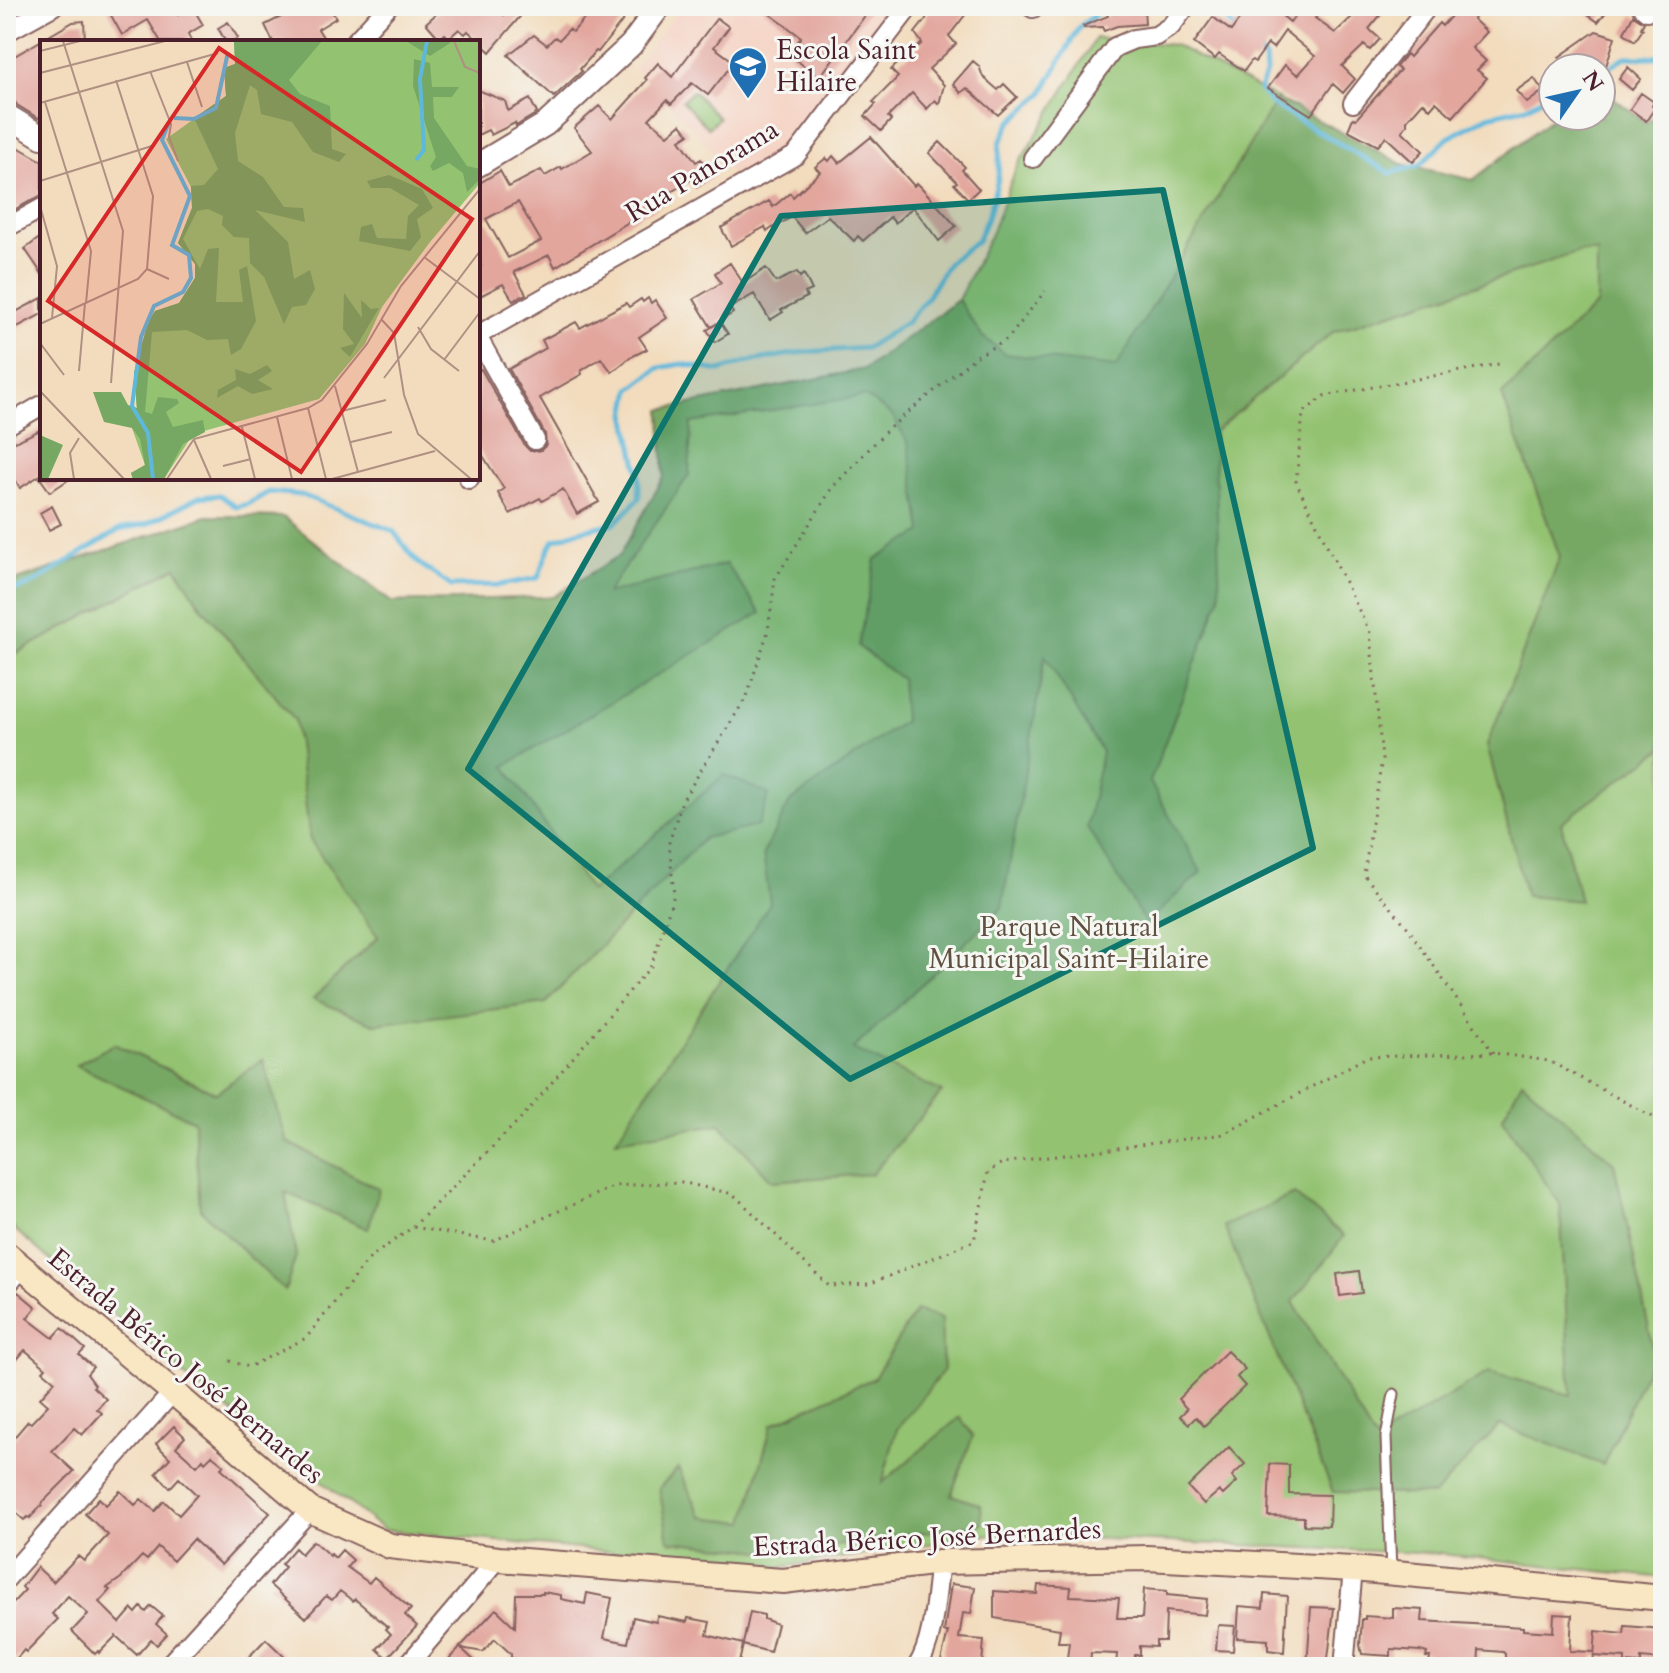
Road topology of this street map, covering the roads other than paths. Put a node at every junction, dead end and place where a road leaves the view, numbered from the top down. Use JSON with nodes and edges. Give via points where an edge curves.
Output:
{"nodes":[{"id":1,"x":53,"y":6,"type":"edge"},
{"id":2,"x":388,"y":6,"type":"edge"},
{"id":3,"x":660,"y":6,"type":"edge"},
{"id":4,"x":910,"y":6,"type":"edge"},
{"id":5,"x":1186,"y":6,"type":"edge"},
{"id":6,"x":1428,"y":6,"type":"edge"},
{"id":7,"x":6,"y":32,"type":"edge"},
{"id":8,"x":357,"y":40,"type":"edge"},
{"id":9,"x":1353,"y":103,"type":"dead end"},
{"id":10,"x":6,"y":115,"type":"edge"},
{"id":11,"x":40,"y":136,"type":"edge"},
{"id":12,"x":1033,"y":158,"type":"dead end"},
{"id":13,"x":480,"y":164,"type":"edge"},
{"id":14,"x":40,"y":209,"type":"edge"},
{"id":15,"x":6,"y":228,"type":"edge"},
{"id":16,"x":480,"y":335,"type":"edge"},
{"id":17,"x":480,"y":340,"type":"edge"},
{"id":18,"x":40,"y":406,"type":"edge"},
{"id":19,"x":6,"y":426,"type":"edge"},
{"id":20,"x":535,"y":440,"type":"dead end"},
{"id":21,"x":14,"y":1261,"type":"edge"},
{"id":22,"x":6,"y":1286,"type":"edge"},
{"id":23,"x":173,"y":1392,"type":"junction"},
{"id":24,"x":1394,"y":1394,"type":"dead end"},
{"id":25,"x":310,"y":1510,"type":"junction"},
{"id":26,"x":498,"y":1559,"type":"junction"},
{"id":27,"x":940,"y":1562,"type":"junction"},
{"id":28,"x":1353,"y":1569,"type":"junction"},
{"id":29,"x":1391,"y":1572,"type":"junction"},
{"id":30,"x":6,"y":1579,"type":"edge"},
{"id":31,"x":1663,"y":1598,"type":"edge"},
{"id":32,"x":167,"y":1667,"type":"edge"},
{"id":33,"x":406,"y":1667,"type":"edge"},
{"id":34,"x":917,"y":1667,"type":"edge"},
{"id":35,"x":1344,"y":1667,"type":"edge"}],
"edges":[{"from":1,"to":7,"type":"street"},
{"from":2,"to":8,"type":"street"},
{"from":3,"to":13,"type":"street","via":[[631,45],[546,124]]},
{"from":4,"to":16,"type":"street","name":"Rua Panorama","via":[[796,155]]},
{"from":5,"to":12,"type":"street","via":[[1156,36],[1115,47]]},
{"from":6,"to":9,"type":"street"},
{"from":10,"to":11,"type":"street"},
{"from":14,"to":15,"type":"street"},
{"from":17,"to":20,"type":"street"},
{"from":18,"to":19,"type":"street"},
{"from":21,"to":22,"type":"street"},
{"from":21,"to":23,"type":"main road","name":"Estrada Bérico José Bernardes"},
{"from":23,"to":25,"type":"main road","name":"Estrada Bérico José Bernardes"},
{"from":23,"to":30,"type":"street"},
{"from":24,"to":29,"type":"lane","via":[[1386,1437]]},
{"from":25,"to":26,"type":"main road","name":"Estrada Bérico José Bernardes","via":[[390,1546]]},
{"from":25,"to":32,"type":"street"},
{"from":26,"to":27,"type":"main road","name":"Estrada Bérico José Bernardes","via":[[783,1581]]},
{"from":26,"to":33,"type":"street"},
{"from":27,"to":28,"type":"main road","name":"Estrada Bérico José Bernardes","via":[[1147,1558]]},
{"from":27,"to":34,"type":"street","via":[[929,1637]]},
{"from":28,"to":29,"type":"main road","name":"Estrada Bérico José Bernardes"},
{"from":28,"to":35,"type":"street"},
{"from":29,"to":31,"type":"main road","name":"Estrada Bérico José Bernardes"}]}
